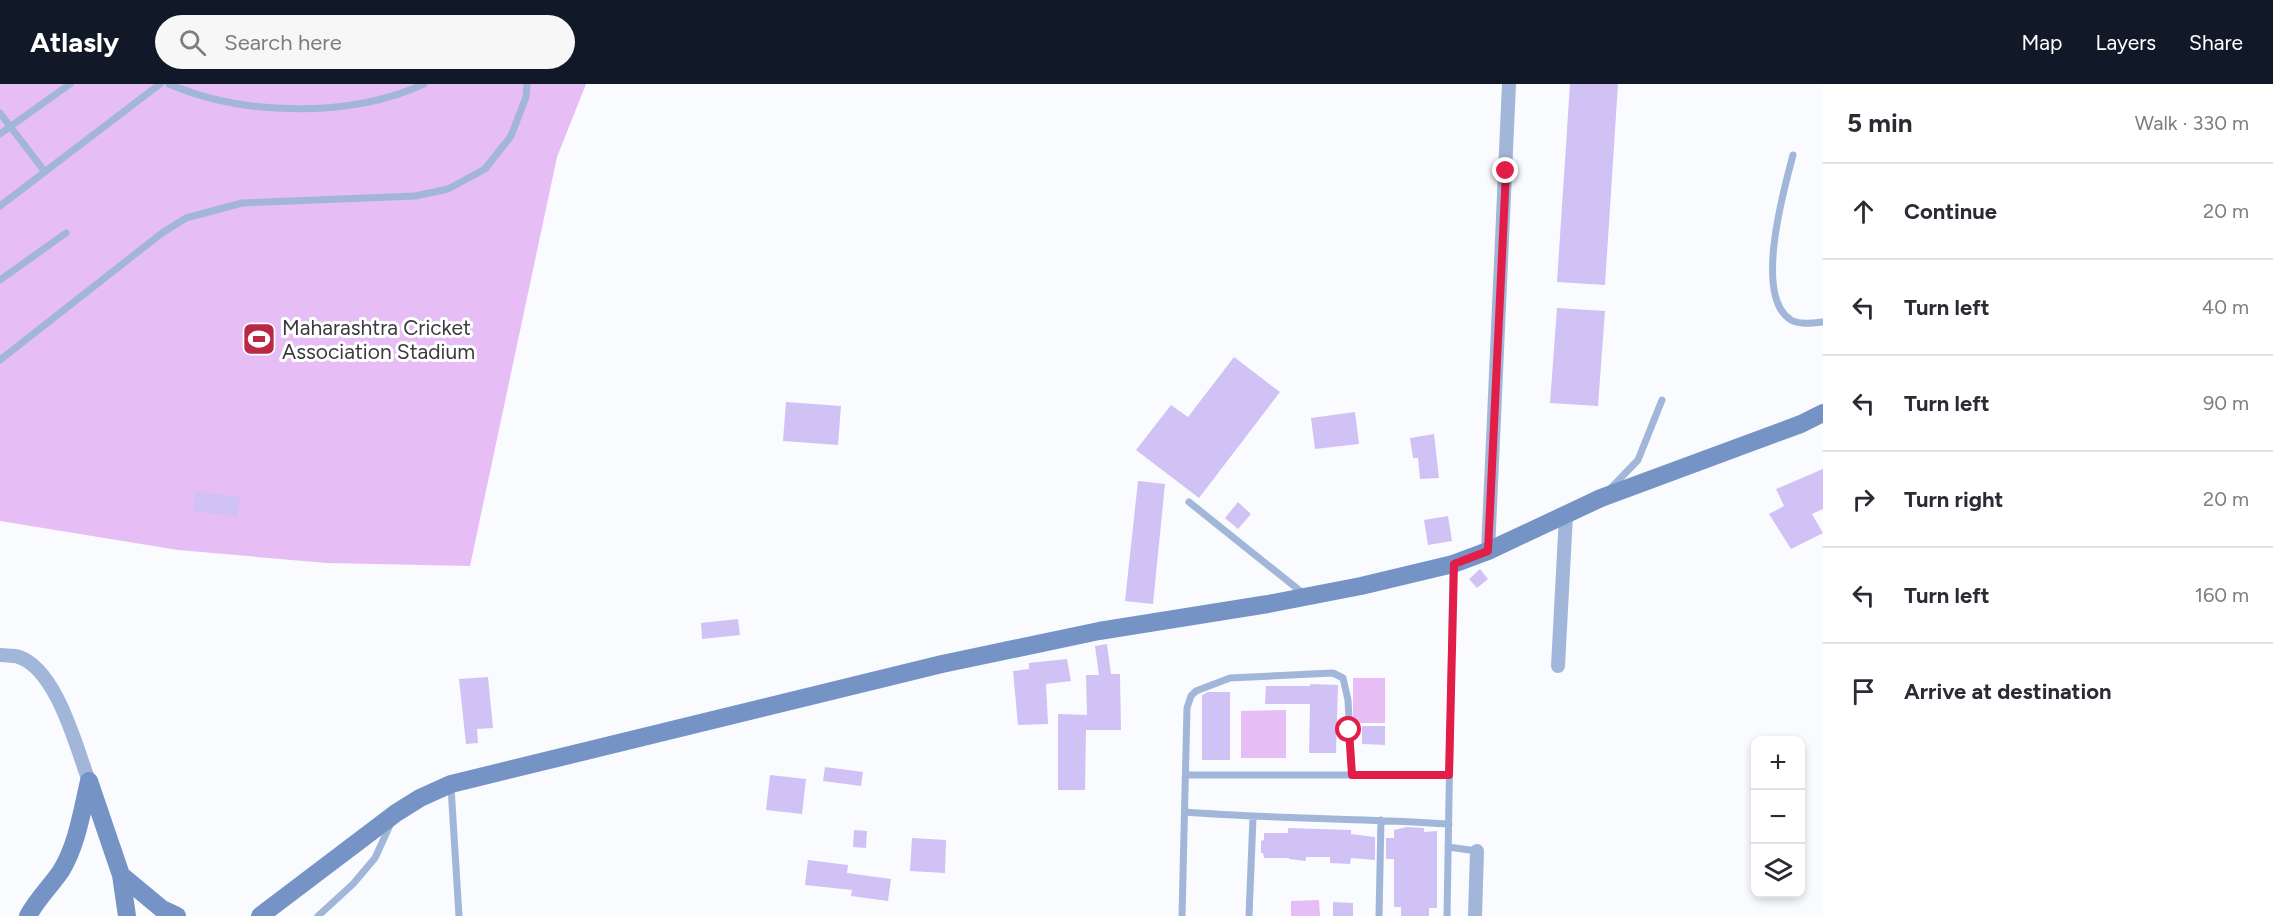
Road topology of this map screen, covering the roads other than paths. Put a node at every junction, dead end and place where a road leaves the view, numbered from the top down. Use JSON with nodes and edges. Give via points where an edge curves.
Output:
{"nodes":[{"id":1,"x":70,"y":84,"type":"edge"},
{"id":2,"x":160,"y":84,"type":"edge"},
{"id":3,"x":169,"y":84,"type":"edge"},
{"id":4,"x":424,"y":84,"type":"edge"},
{"id":5,"x":527,"y":84,"type":"edge"},
{"id":6,"x":1509,"y":84,"type":"edge"},
{"id":7,"x":0,"y":113,"type":"edge"},
{"id":8,"x":10,"y":126,"type":"junction"},
{"id":9,"x":0,"y":134,"type":"edge"},
{"id":10,"x":1793,"y":155,"type":"dead end"},
{"id":11,"x":45,"y":172,"type":"junction"},
{"id":12,"x":0,"y":206,"type":"edge"},
{"id":13,"x":66,"y":233,"type":"dead end"},
{"id":14,"x":0,"y":280,"type":"edge"},
{"id":15,"x":1823,"y":322,"type":"edge"},
{"id":16,"x":0,"y":360,"type":"edge"},
{"id":17,"x":1662,"y":399,"type":"dead end"},
{"id":18,"x":1823,"y":413,"type":"edge"},
{"id":19,"x":1601,"y":498,"type":"junction"},
{"id":20,"x":1189,"y":502,"type":"dead end"},
{"id":21,"x":1566,"y":515,"type":"junction"},
{"id":22,"x":1488,"y":551,"type":"junction"},
{"id":23,"x":1454,"y":564,"type":"junction"},
{"id":24,"x":1307,"y":596,"type":"junction"},
{"id":25,"x":0,"y":655,"type":"edge"},
{"id":26,"x":1558,"y":666,"type":"dead end"},
{"id":27,"x":1186,"y":775,"type":"junction"},
{"id":28,"x":1352,"y":775,"type":"junction"},
{"id":29,"x":1449,"y":775,"type":"junction"},
{"id":30,"x":89,"y":782,"type":"junction"},
{"id":31,"x":451,"y":784,"type":"junction"},
{"id":32,"x":1185,"y":812,"type":"junction"},
{"id":33,"x":396,"y":813,"type":"junction"},
{"id":34,"x":1253,"y":817,"type":"junction"},
{"id":35,"x":1381,"y":820,"type":"junction"},
{"id":36,"x":1449,"y":824,"type":"junction"},
{"id":37,"x":1448,"y":847,"type":"junction"},
{"id":38,"x":1477,"y":851,"type":"joint"},
{"id":39,"x":121,"y":875,"type":"junction"},
{"id":40,"x":28,"y":916,"type":"edge"},
{"id":41,"x":127,"y":916,"type":"edge"},
{"id":42,"x":177,"y":916,"type":"edge"},
{"id":43,"x":260,"y":916,"type":"edge"},
{"id":44,"x":318,"y":916,"type":"edge"},
{"id":45,"x":459,"y":916,"type":"edge"},
{"id":46,"x":1182,"y":916,"type":"edge"},
{"id":47,"x":1249,"y":916,"type":"edge"},
{"id":48,"x":1379,"y":916,"type":"edge"},
{"id":49,"x":1447,"y":916,"type":"edge"},
{"id":50,"x":1474,"y":916,"type":"edge"}],
"edges":[{"from":1,"to":8,"type":"lane"},
{"from":2,"to":11,"type":"lane"},
{"from":3,"to":4,"type":"lane","via":[[192,94],[264,108],[336,107],[408,92]]},
{"from":5,"to":16,"type":"lane","via":[[511,136],[485,169],[448,189],[415,196],[242,203],[186,218]]},
{"from":6,"to":22,"type":"street"},
{"from":7,"to":8,"type":"lane"},
{"from":8,"to":9,"type":"lane"},
{"from":8,"to":11,"type":"lane"},
{"from":10,"to":15,"type":"lane","via":[[1774,238],[1776,299],[1792,321]]},
{"from":11,"to":12,"type":"lane"},
{"from":13,"to":14,"type":"lane"},
{"from":17,"to":19,"type":"lane","via":[[1638,460]]},
{"from":18,"to":19,"type":"street"},
{"from":19,"to":21,"type":"street"},
{"from":20,"to":24,"type":"lane"},
{"from":21,"to":22,"type":"street"},
{"from":21,"to":26,"type":"street"},
{"from":22,"to":23,"type":"street"},
{"from":23,"to":24,"type":"street"},
{"from":23,"to":29,"type":"lane"},
{"from":24,"to":31,"type":"street","via":[[1099,631],[942,664]]},
{"from":25,"to":30,"type":"street","via":[[19,657],[41,671],[54,689]]},
{"from":27,"to":28,"type":"lane"},
{"from":27,"to":28,"type":"lane","via":[[1187,708],[1196,691],[1230,678],[1333,674],[1343,678],[1348,700]]},
{"from":27,"to":32,"type":"lane"},
{"from":28,"to":29,"type":"lane"},
{"from":29,"to":36,"type":"lane"},
{"from":30,"to":39,"type":"street"},
{"from":30,"to":40,"type":"street","via":[[72,848]]},
{"from":31,"to":33,"type":"street"},
{"from":31,"to":45,"type":"lane"},
{"from":32,"to":34,"type":"lane"},
{"from":32,"to":46,"type":"lane"},
{"from":33,"to":43,"type":"street"},
{"from":33,"to":44,"type":"lane","via":[[375,858]]},
{"from":34,"to":35,"type":"lane"},
{"from":34,"to":47,"type":"lane"},
{"from":35,"to":36,"type":"lane"},
{"from":35,"to":48,"type":"lane"},
{"from":36,"to":37,"type":"lane"},
{"from":37,"to":38,"type":"lane"},
{"from":37,"to":49,"type":"lane"},
{"from":38,"to":50,"type":"street"},
{"from":39,"to":41,"type":"street"},
{"from":39,"to":42,"type":"street","via":[[162,909]]}]}
